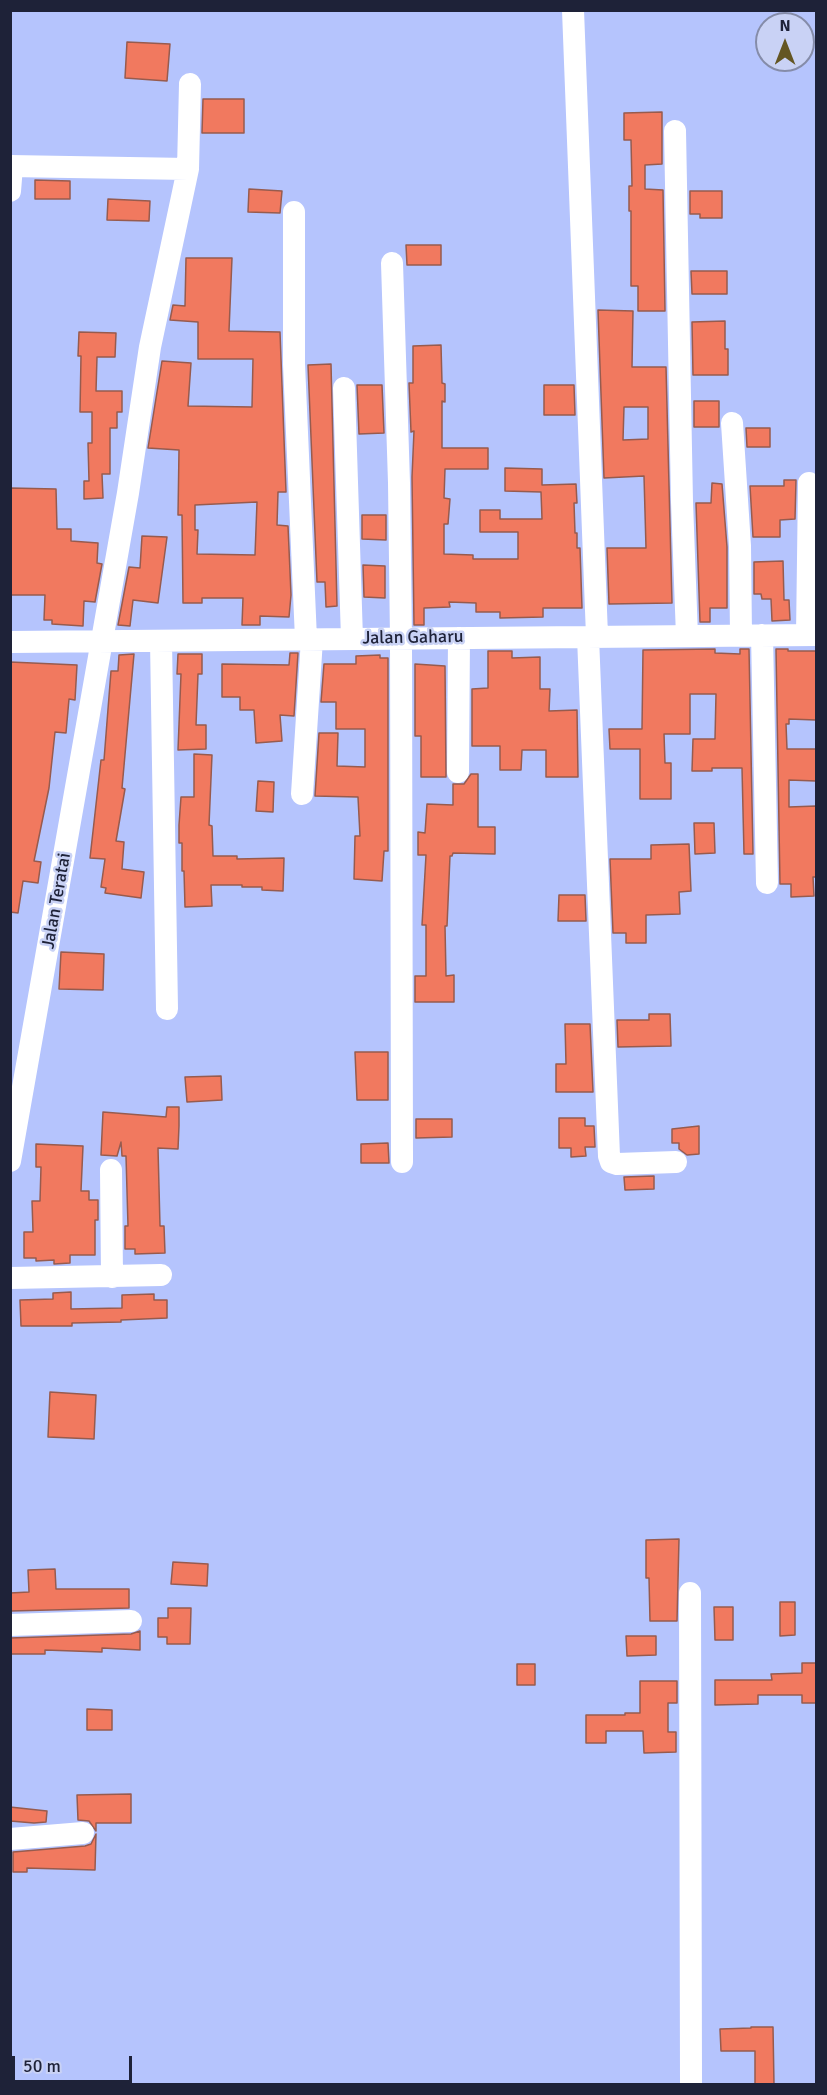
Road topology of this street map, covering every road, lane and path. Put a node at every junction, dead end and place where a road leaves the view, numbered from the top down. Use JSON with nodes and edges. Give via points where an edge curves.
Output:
{"nodes":[{"id":1,"x":573,"y":10,"type":"edge"},
{"id":2,"x":190,"y":84,"type":"dead end"},
{"id":3,"x":675,"y":131,"type":"dead end"},
{"id":4,"x":11,"y":166,"type":"edge"},
{"id":5,"x":188,"y":169,"type":"junction"},
{"id":6,"x":10,"y":191,"type":"edge"},
{"id":7,"x":294,"y":212,"type":"dead end"},
{"id":8,"x":392,"y":263,"type":"dead end"},
{"id":9,"x":344,"y":388,"type":"dead end"},
{"id":10,"x":732,"y":423,"type":"dead end"},
{"id":11,"x":809,"y":483,"type":"dead end"},
{"id":12,"x":752,"y":635,"type":"junction"},
{"id":13,"x":812,"y":635,"type":"edge"},
{"id":14,"x":687,"y":636,"type":"junction"},
{"id":15,"x":593,"y":637,"type":"junction"},
{"id":16,"x":459,"y":638,"type":"junction"},
{"id":17,"x":309,"y":639,"type":"junction"},
{"id":18,"x":352,"y":639,"type":"junction"},
{"id":19,"x":401,"y":639,"type":"junction"},
{"id":20,"x":102,"y":641,"type":"junction"},
{"id":21,"x":160,"y":641,"type":"junction"},
{"id":22,"x":10,"y":642,"type":"edge"},
{"id":23,"x":458,"y":772,"type":"dead end"},
{"id":24,"x":302,"y":794,"type":"dead end"},
{"id":25,"x":767,"y":883,"type":"dead end"},
{"id":26,"x":167,"y":1009,"type":"dead end"},
{"id":27,"x":15,"y":1119,"type":"edge"},
{"id":28,"x":10,"y":1161,"type":"edge"},
{"id":29,"x":402,"y":1162,"type":"dead end"},
{"id":30,"x":676,"y":1162,"type":"dead end"},
{"id":31,"x":111,"y":1170,"type":"dead end"},
{"id":32,"x":161,"y":1275,"type":"dead end"},
{"id":33,"x":112,"y":1277,"type":"junction"},
{"id":34,"x":10,"y":1278,"type":"edge"},
{"id":35,"x":690,"y":1593,"type":"dead end"},
{"id":36,"x":131,"y":1621,"type":"dead end"},
{"id":37,"x":10,"y":1625,"type":"edge"},
{"id":38,"x":83,"y":1833,"type":"dead end"},
{"id":39,"x":10,"y":1839,"type":"edge"},
{"id":40,"x":691,"y":2085,"type":"edge"}],
"edges":[{"from":1,"to":15,"type":"street"},
{"from":2,"to":5,"type":"street","name":"Jalan Teratai"},
{"from":3,"to":14,"type":"street"},
{"from":4,"to":5,"type":"street"},
{"from":4,"to":6,"type":"street"},
{"from":5,"to":20,"type":"street","name":"Jalan Teratai","via":[[150,347]]},
{"from":7,"to":17,"type":"street","via":[[294,364]]},
{"from":8,"to":19,"type":"street"},
{"from":9,"to":18,"type":"street"},
{"from":10,"to":12,"type":"street","via":[[740,546]]},
{"from":11,"to":13,"type":"street"},
{"from":12,"to":13,"type":"street","name":"Jalan Gaharu"},
{"from":12,"to":14,"type":"street","name":"Jalan Gaharu"},
{"from":12,"to":25,"type":"street"},
{"from":14,"to":15,"type":"street","name":"Jalan Gaharu"},
{"from":15,"to":16,"type":"street","name":"Jalan Gaharu"},
{"from":15,"to":30,"type":"street","via":[[609,1156],[617,1164]]},
{"from":16,"to":19,"type":"street","name":"Jalan Gaharu"},
{"from":16,"to":23,"type":"street"},
{"from":17,"to":18,"type":"street","name":"Jalan Gaharu"},
{"from":17,"to":21,"type":"street","name":"Jalan Gaharu"},
{"from":17,"to":24,"type":"street"},
{"from":18,"to":19,"type":"street","name":"Jalan Gaharu"},
{"from":19,"to":29,"type":"street"},
{"from":20,"to":21,"type":"street","name":"Jalan Gaharu"},
{"from":20,"to":22,"type":"street","name":"Jalan Gaharu"},
{"from":20,"to":27,"type":"street","name":"Jalan Teratai"},
{"from":21,"to":26,"type":"street"},
{"from":27,"to":28,"type":"street","name":"Jalan Teratai"},
{"from":31,"to":33,"type":"street"},
{"from":32,"to":33,"type":"street"},
{"from":33,"to":34,"type":"street"},
{"from":35,"to":40,"type":"street"},
{"from":36,"to":37,"type":"street"},
{"from":38,"to":39,"type":"street"}]}
